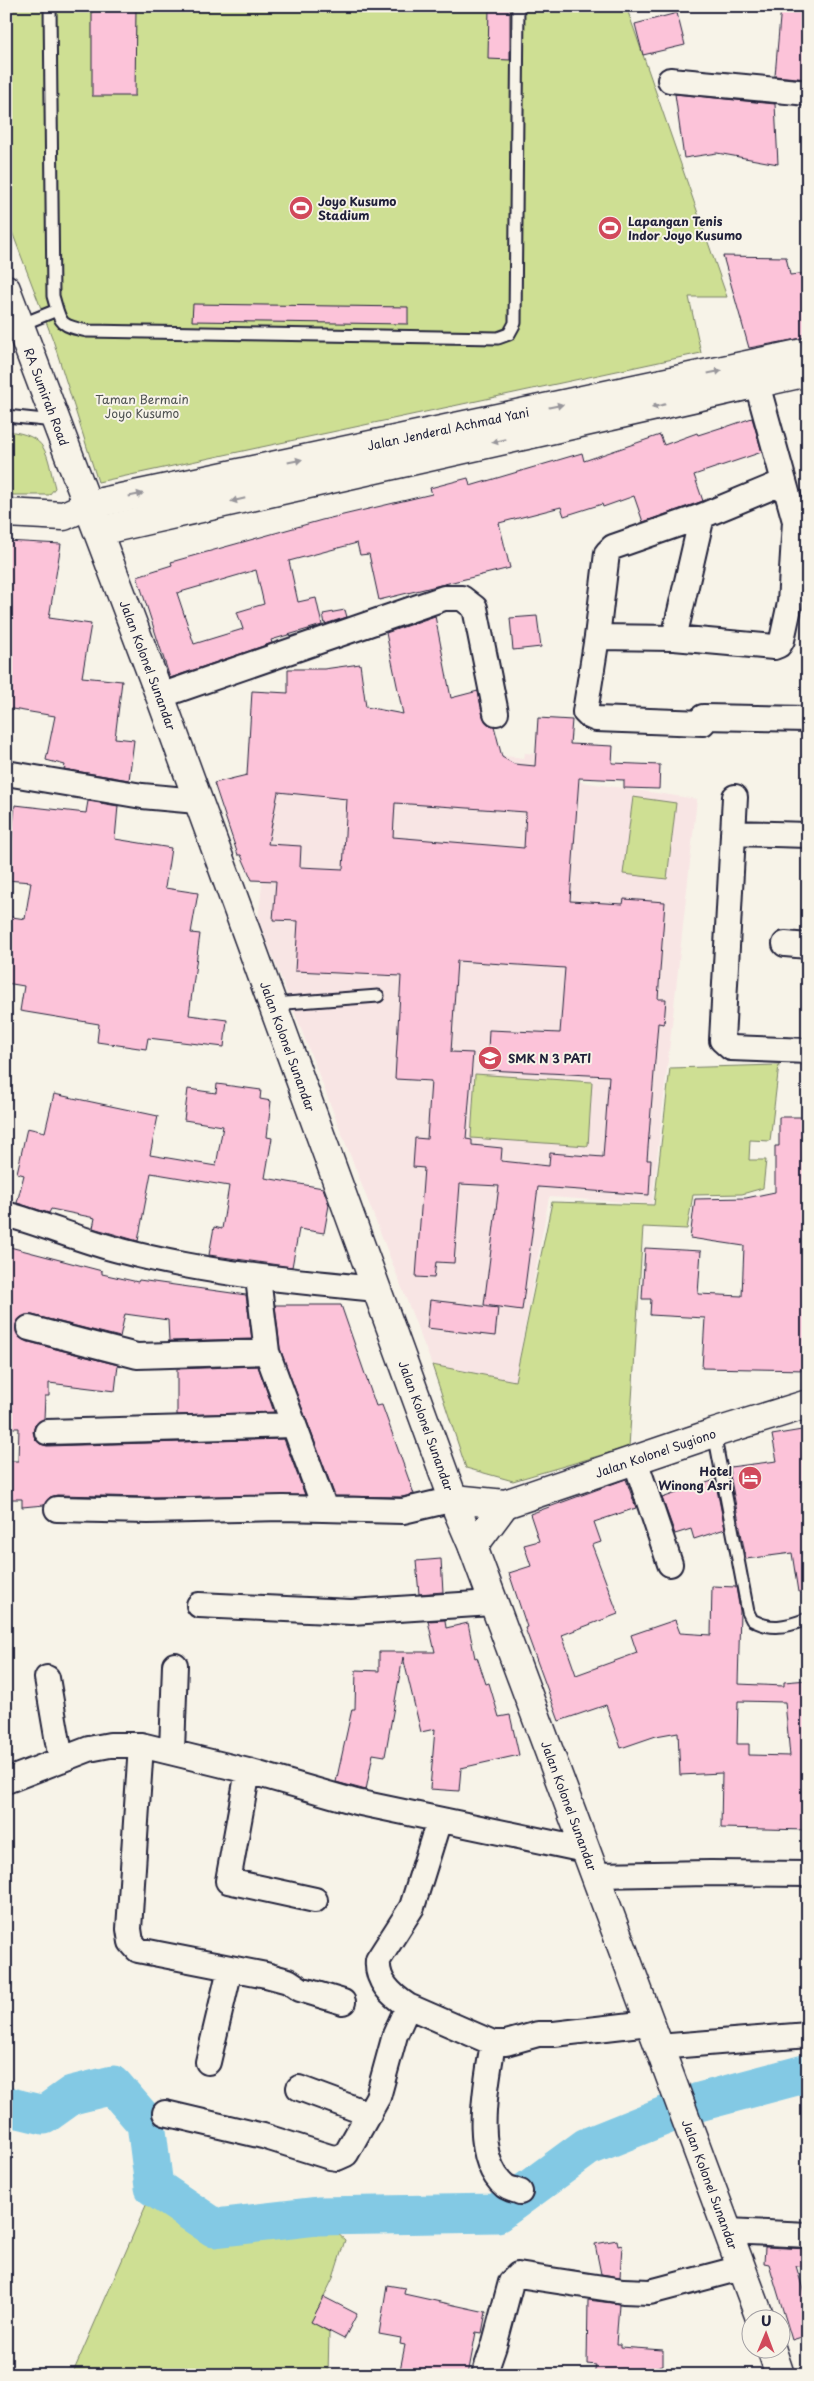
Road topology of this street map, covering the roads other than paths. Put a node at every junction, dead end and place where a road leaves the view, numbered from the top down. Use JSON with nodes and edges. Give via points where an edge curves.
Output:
{"nodes":[{"id":1,"x":50,"y":6,"type":"edge"},
{"id":2,"x":518,"y":6,"type":"edge"},
{"id":3,"x":670,"y":80,"type":"dead end"},
{"id":4,"x":808,"y":93,"type":"edge"},
{"id":5,"x":6,"y":289,"type":"edge"},
{"id":6,"x":57,"y":310,"type":"junction"},
{"id":7,"x":20,"y":325,"type":"junction"},
{"id":8,"x":808,"y":352,"type":"edge"},
{"id":9,"x":808,"y":372,"type":"edge"},
{"id":10,"x":755,"y":374,"type":"junction"},
{"id":11,"x":6,"y":416,"type":"edge"},
{"id":12,"x":57,"y":421,"type":"junction"},
{"id":13,"x":784,"y":482,"type":"junction"},
{"id":14,"x":76,"y":511,"type":"junction"},
{"id":15,"x":6,"y":513,"type":"edge"},
{"id":16,"x":702,"y":516,"type":"junction"},
{"id":17,"x":801,"y":522,"type":"edge"},
{"id":18,"x":99,"y":531,"type":"junction"},
{"id":19,"x":799,"y":604,"type":"edge"},
{"id":20,"x":597,"y":637,"type":"junction"},
{"id":21,"x":674,"y":638,"type":"junction"},
{"id":22,"x":160,"y":696,"type":"junction"},
{"id":23,"x":496,"y":713,"type":"dead end"},
{"id":24,"x":808,"y":719,"type":"edge"},
{"id":25,"x":6,"y":774,"type":"edge"},
{"id":26,"x":735,"y":797,"type":"dead end"},
{"id":27,"x":197,"y":801,"type":"junction"},
{"id":28,"x":733,"y":833,"type":"junction"},
{"id":29,"x":808,"y":835,"type":"edge"},
{"id":30,"x":378,"y":996,"type":"dead end"},
{"id":31,"x":272,"y":1004,"type":"junction"},
{"id":32,"x":808,"y":1051,"type":"edge"},
{"id":33,"x":6,"y":1214,"type":"edge"},
{"id":34,"x":258,"y":1278,"type":"junction"},
{"id":35,"x":377,"y":1289,"type":"junction"},
{"id":36,"x":29,"y":1328,"type":"dead end"},
{"id":37,"x":267,"y":1352,"type":"junction"},
{"id":38,"x":808,"y":1404,"type":"edge"},
{"id":39,"x":293,"y":1425,"type":"junction"},
{"id":40,"x":47,"y":1432,"type":"dead end"},
{"id":41,"x":714,"y":1433,"type":"junction"},
{"id":42,"x":635,"y":1460,"type":"junction"},
{"id":43,"x":454,"y":1499,"type":"junction"},
{"id":44,"x":505,"y":1504,"type":"junction"},
{"id":45,"x":56,"y":1509,"type":"dead end"},
{"id":46,"x":325,"y":1509,"type":"junction"},
{"id":47,"x":473,"y":1547,"type":"junction"},
{"id":48,"x":670,"y":1564,"type":"dead end"},
{"id":49,"x":492,"y":1603,"type":"junction"},
{"id":50,"x":198,"y":1605,"type":"dead end"},
{"id":51,"x":804,"y":1620,"type":"dead end"},
{"id":52,"x":175,"y":1665,"type":"dead end"},
{"id":53,"x":47,"y":1678,"type":"dead end"},
{"id":54,"x":141,"y":1745,"type":"junction"},
{"id":55,"x":172,"y":1751,"type":"junction"},
{"id":56,"x":61,"y":1760,"type":"junction"},
{"id":57,"x":248,"y":1771,"type":"junction"},
{"id":58,"x":6,"y":1781,"type":"edge"},
{"id":59,"x":439,"y":1820,"type":"junction"},
{"id":60,"x":585,"y":1850,"type":"junction"},
{"id":61,"x":808,"y":1874,"type":"edge"},
{"id":62,"x":596,"y":1875,"type":"junction"},
{"id":63,"x":315,"y":1900,"type":"dead end"},
{"id":64,"x":230,"y":1969,"type":"junction"},
{"id":65,"x":343,"y":2002,"type":"dead end"},
{"id":66,"x":408,"y":2006,"type":"junction"},
{"id":67,"x":654,"y":2035,"type":"junction"},
{"id":68,"x":808,"y":2035,"type":"edge"},
{"id":69,"x":493,"y":2043,"type":"junction"},
{"id":70,"x":208,"y":2062,"type":"dead end"},
{"id":71,"x":299,"y":2088,"type":"dead end"},
{"id":72,"x":165,"y":2113,"type":"dead end"},
{"id":73,"x":369,"y":2114,"type":"junction"},
{"id":74,"x":507,"y":2184,"type":"dead end"},
{"id":75,"x":728,"y":2231,"type":"junction"},
{"id":76,"x":808,"y":2234,"type":"edge"},
{"id":77,"x":741,"y":2268,"type":"junction"},
{"id":78,"x":756,"y":2308,"type":"edge"},
{"id":79,"x":774,"y":2358,"type":"edge"},
{"id":80,"x":484,"y":2375,"type":"edge"},
{"id":81,"x":780,"y":2375,"type":"edge"}],
"edges":[{"from":1,"to":6,"type":"lane","via":[[53,296]]},
{"from":2,"to":6,"type":"lane","via":[[515,323],[510,334],[498,338],[87,331],[62,323]]},
{"from":3,"to":4,"type":"street"},
{"from":5,"to":7,"type":"main road","name":"RA Sumirah Road"},
{"from":6,"to":7,"type":"lane"},
{"from":7,"to":12,"type":"main road","name":"RA Sumirah Road"},
{"from":8,"to":10,"type":"main road","name":"Jalan Jenderal Achmad Yani"},
{"from":9,"to":10,"type":"main road","name":"Jalan Jenderal Achmad Yani"},
{"from":10,"to":13,"type":"street"},
{"from":14,"to":10,"type":"main road","name":"Jalan Jenderal Achmad Yani","one_way":true},
{"from":10,"to":18,"type":"main road","name":"Jalan Jenderal Achmad Yani","one_way":true},
{"from":11,"to":12,"type":"lane"},
{"from":12,"to":14,"type":"main road","name":"RA Sumirah Road"},
{"from":13,"to":16,"type":"street"},
{"from":13,"to":17,"type":"street"},
{"from":14,"to":15,"type":"main road","name":"Jalan Jenderal Achmad Yani"},
{"from":14,"to":18,"type":"main road","name":"RA Sumirah Road"},
{"from":16,"to":20,"type":"street","via":[[613,547],[607,553]]},
{"from":16,"to":21,"type":"street"},
{"from":17,"to":19,"type":"street"},
{"from":18,"to":22,"type":"main road","name":"Jalan Kolonel Sunandar"},
{"from":19,"to":21,"type":"street","via":[[782,640],[774,647]]},
{"from":20,"to":21,"type":"street"},
{"from":20,"to":24,"type":"street","via":[[585,712],[596,719],[703,723],[703,717]]},
{"from":22,"to":23,"type":"street","via":[[444,598],[462,598],[475,608]]},
{"from":22,"to":27,"type":"main road","name":"Jalan Kolonel Sunandar"},
{"from":25,"to":27,"type":"street","via":[[142,796]]},
{"from":26,"to":28,"type":"street"},
{"from":27,"to":31,"type":"main road","name":"Jalan Kolonel Sunandar"},
{"from":28,"to":29,"type":"street"},
{"from":28,"to":32,"type":"street","via":[[722,1040],[731,1048]]},
{"from":30,"to":31,"type":"lane"},
{"from":31,"to":35,"type":"main road","name":"Jalan Kolonel Sunandar"},
{"from":33,"to":34,"type":"street","via":[[121,1251]]},
{"from":34,"to":35,"type":"street"},
{"from":34,"to":37,"type":"street"},
{"from":35,"to":43,"type":"main road","name":"Jalan Kolonel Sunandar"},
{"from":36,"to":37,"type":"street","via":[[137,1356]]},
{"from":37,"to":39,"type":"street"},
{"from":38,"to":41,"type":"main road","name":"Jalan Kolonel Sugiono"},
{"from":39,"to":40,"type":"street"},
{"from":39,"to":46,"type":"street"},
{"from":41,"to":42,"type":"main road","name":"Jalan Kolonel Sugiono"},
{"from":41,"to":51,"type":"lane","via":[[748,1612],[752,1620],[774,1627]]},
{"from":42,"to":44,"type":"main road","name":"Jalan Kolonel Sugiono"},
{"from":42,"to":48,"type":"street"},
{"from":43,"to":44,"type":"main road","name":"Jalan Kolonel Sugiono"},
{"from":43,"to":46,"type":"street","via":[[403,1511]]},
{"from":43,"to":47,"type":"main road","name":"Jalan Kolonel Sunandar"},
{"from":44,"to":47,"type":"main road"},
{"from":45,"to":46,"type":"street"},
{"from":47,"to":49,"type":"main road","name":"Jalan Kolonel Sunandar"},
{"from":49,"to":50,"type":"street","via":[[351,1612]]},
{"from":49,"to":60,"type":"main road","name":"Jalan Kolonel Sunandar"},
{"from":52,"to":55,"type":"street"},
{"from":53,"to":56,"type":"street"},
{"from":54,"to":55,"type":"street"},
{"from":54,"to":56,"type":"street","via":[[103,1746]]},
{"from":54,"to":64,"type":"street","via":[[129,1929],[131,1942],[138,1950]]},
{"from":55,"to":57,"type":"street"},
{"from":56,"to":58,"type":"street"},
{"from":57,"to":59,"type":"street","via":[[356,1802]]},
{"from":57,"to":63,"type":"street","via":[[228,1881]]},
{"from":59,"to":60,"type":"street"},
{"from":59,"to":66,"type":"street","via":[[412,1907],[378,1960],[382,1983]]},
{"from":60,"to":62,"type":"main road","name":"Jalan Kolonel Sunandar"},
{"from":61,"to":62,"type":"street"},
{"from":62,"to":67,"type":"main road","name":"Jalan Kolonel Sunandar"},
{"from":64,"to":65,"type":"street","via":[[288,1981],[300,1989]]},
{"from":64,"to":70,"type":"street"},
{"from":66,"to":69,"type":"street"},
{"from":66,"to":73,"type":"street","via":[[394,2035],[378,2097]]},
{"from":67,"to":68,"type":"street"},
{"from":67,"to":69,"type":"street","via":[[538,2034],[506,2043]]},
{"from":67,"to":75,"type":"main road","name":"Jalan Kolonel Sunandar"},
{"from":69,"to":74,"type":"street","via":[[484,2130],[488,2158]]},
{"from":71,"to":73,"type":"street"},
{"from":72,"to":73,"type":"street","via":[[263,2136],[337,2158],[346,2154]]},
{"from":75,"to":76,"type":"street"},
{"from":75,"to":77,"type":"main road","name":"Jalan Kolonel Sunandar"},
{"from":77,"to":78,"type":"main road","name":"Jalan Kolonel Sunandar"},
{"from":77,"to":80,"type":"street","via":[[650,2292],[518,2275],[511,2282]]},
{"from":79,"to":81,"type":"main road"}]}
